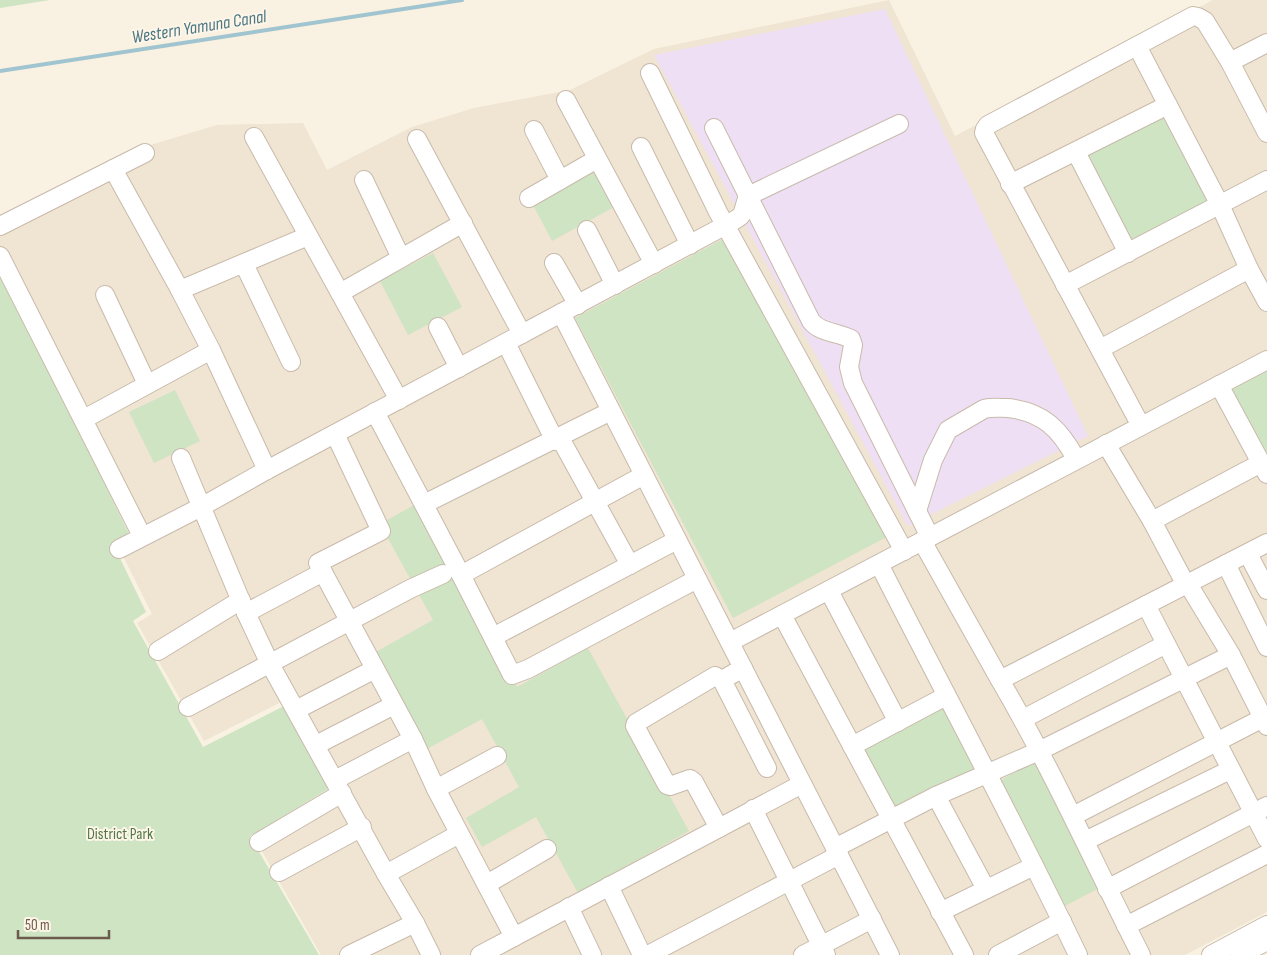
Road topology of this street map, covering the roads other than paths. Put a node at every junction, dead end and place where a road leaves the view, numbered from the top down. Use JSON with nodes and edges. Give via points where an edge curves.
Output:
{"nodes":[{"id":1,"x":1267,"y":43,"type":"edge"},
{"id":2,"x":1137,"y":46,"type":"junction"},
{"id":3,"x":1230,"y":62,"type":"junction"},
{"id":4,"x":650,"y":73,"type":"dead end"},
{"id":5,"x":566,"y":100,"type":"dead end"},
{"id":6,"x":1168,"y":105,"type":"junction"},
{"id":7,"x":899,"y":124,"type":"dead end"},
{"id":8,"x":1265,"y":125,"type":"edge"},
{"id":9,"x":714,"y":128,"type":"dead end"},
{"id":10,"x":534,"y":130,"type":"dead end"},
{"id":11,"x":254,"y":137,"type":"dead end"},
{"id":12,"x":417,"y":139,"type":"dead end"},
{"id":13,"x":641,"y":147,"type":"dead end"},
{"id":14,"x":146,"y":152,"type":"dead end"},
{"id":15,"x":1076,"y":152,"type":"junction"},
{"id":16,"x":597,"y":159,"type":"junction"},
{"id":17,"x":113,"y":169,"type":"junction"},
{"id":18,"x":364,"y":180,"type":"dead end"},
{"id":19,"x":560,"y":180,"type":"junction"},
{"id":20,"x":1267,"y":180,"type":"edge"},
{"id":21,"x":1010,"y":184,"type":"junction"},
{"id":22,"x":748,"y":196,"type":"junction"},
{"id":23,"x":529,"y":198,"type":"dead end"},
{"id":24,"x":1220,"y":205,"type":"junction"},
{"id":25,"x":463,"y":223,"type":"junction"},
{"id":26,"x":0,"y":226,"type":"edge"},
{"id":27,"x":726,"y":226,"type":"junction"},
{"id":28,"x":587,"y":230,"type":"dead end"},
{"id":29,"x":308,"y":236,"type":"junction"},
{"id":30,"x":690,"y":245,"type":"junction"},
{"id":31,"x":1128,"y":253,"type":"junction"},
{"id":32,"x":0,"y":256,"type":"edge"},
{"id":33,"x":400,"y":258,"type":"junction"},
{"id":34,"x":554,"y":263,"type":"dead end"},
{"id":35,"x":244,"y":264,"type":"junction"},
{"id":36,"x":654,"y":264,"type":"junction"},
{"id":37,"x":1250,"y":269,"type":"junction"},
{"id":38,"x":615,"y":285,"type":"junction"},
{"id":39,"x":1065,"y":285,"type":"junction"},
{"id":40,"x":180,"y":290,"type":"junction"},
{"id":41,"x":340,"y":293,"type":"junction"},
{"id":42,"x":105,"y":295,"type":"dead end"},
{"id":43,"x":1267,"y":302,"type":"edge"},
{"id":44,"x":578,"y":305,"type":"junction"},
{"id":45,"x":561,"y":313,"type":"junction"},
{"id":46,"x":438,"y":327,"type":"dead end"},
{"id":47,"x":522,"y":334,"type":"junction"},
{"id":48,"x":506,"y":342,"type":"junction"},
{"id":49,"x":1100,"y":349,"type":"junction"},
{"id":50,"x":211,"y":350,"type":"junction"},
{"id":51,"x":1267,"y":361,"type":"edge"},
{"id":52,"x":291,"y":362,"type":"dead end"},
{"id":53,"x":459,"y":368,"type":"junction"},
{"id":54,"x":146,"y":384,"type":"junction"},
{"id":55,"x":1219,"y":385,"type":"junction"},
{"id":56,"x":398,"y":400,"type":"junction"},
{"id":57,"x":375,"y":412,"type":"junction"},
{"id":58,"x":611,"y":412,"type":"junction"},
{"id":59,"x":84,"y":419,"type":"junction"},
{"id":60,"x":1141,"y":426,"type":"junction"},
{"id":61,"x":335,"y":434,"type":"junction"},
{"id":62,"x":557,"y":439,"type":"junction"},
{"id":63,"x":1106,"y":444,"type":"junction"},
{"id":64,"x":181,"y":458,"type":"dead end"},
{"id":65,"x":1076,"y":459,"type":"junction"},
{"id":66,"x":1264,"y":468,"type":"edge"},
{"id":67,"x":267,"y":470,"type":"junction"},
{"id":68,"x":644,"y":475,"type":"junction"},
{"id":69,"x":595,"y":502,"type":"junction"},
{"id":70,"x":424,"y":504,"type":"junction"},
{"id":71,"x":201,"y":507,"type":"junction"},
{"id":72,"x":917,"y":510,"type":"junction"},
{"id":73,"x":1152,"y":521,"type":"junction"},
{"id":74,"x":142,"y":536,"type":"junction"},
{"id":75,"x":926,"y":539,"type":"junction"},
{"id":76,"x":677,"y":540,"type":"junction"},
{"id":77,"x":1267,"y":543,"type":"edge"},
{"id":78,"x":119,"y":549,"type":"dead end"},
{"id":79,"x":904,"y":551,"type":"junction"},
{"id":80,"x":1248,"y":554,"type":"junction"},
{"id":81,"x":879,"y":564,"type":"junction"},
{"id":82,"x":1226,"y":564,"type":"junction"},
{"id":83,"x":630,"y":565,"type":"junction"},
{"id":84,"x":323,"y":572,"type":"junction"},
{"id":85,"x":443,"y":574,"type":"dead end"},
{"id":86,"x":461,"y":575,"type":"junction"},
{"id":87,"x":697,"y":579,"type":"junction"},
{"id":88,"x":1187,"y":584,"type":"junction"},
{"id":89,"x":1267,"y":590,"type":"edge"},
{"id":90,"x":830,"y":591,"type":"junction"},
{"id":91,"x":1146,"y":605,"type":"junction"},
{"id":92,"x":244,"y":606,"type":"junction"},
{"id":93,"x":782,"y":615,"type":"junction"},
{"id":94,"x":349,"y":621,"type":"junction"},
{"id":95,"x":493,"y":637,"type":"junction"},
{"id":96,"x":730,"y":642,"type":"junction"},
{"id":97,"x":1166,"y":644,"type":"junction"},
{"id":98,"x":1267,"y":647,"type":"edge"},
{"id":99,"x":158,"y":651,"type":"dead end"},
{"id":100,"x":1231,"y":655,"type":"junction"},
{"id":101,"x":270,"y":664,"type":"junction"},
{"id":102,"x":743,"y":668,"type":"junction"},
{"id":103,"x":375,"y":669,"type":"junction"},
{"id":104,"x":1184,"y":679,"type":"junction"},
{"id":105,"x":722,"y":680,"type":"junction"},
{"id":106,"x":1000,"y":680,"type":"junction"},
{"id":107,"x":946,"y":696,"type":"junction"},
{"id":108,"x":394,"y":705,"type":"junction"},
{"id":109,"x":188,"y":707,"type":"dead end"},
{"id":110,"x":296,"y":710,"type":"junction"},
{"id":111,"x":1265,"y":718,"type":"edge"},
{"id":112,"x":1023,"y":719,"type":"junction"},
{"id":113,"x":898,"y":722,"type":"junction"},
{"id":114,"x":412,"y":738,"type":"junction"},
{"id":115,"x":1218,"y":742,"type":"junction"},
{"id":116,"x":316,"y":745,"type":"junction"},
{"id":117,"x":852,"y":746,"type":"junction"},
{"id":118,"x":1039,"y":751,"type":"junction"},
{"id":119,"x":497,"y":756,"type":"dead end"},
{"id":120,"x":768,"y":768,"type":"dead end"},
{"id":121,"x":1230,"y":770,"type":"junction"},
{"id":122,"x":988,"y":774,"type":"junction"},
{"id":123,"x":802,"y":784,"type":"junction"},
{"id":124,"x":339,"y":786,"type":"junction"},
{"id":125,"x":436,"y":789,"type":"junction"},
{"id":126,"x":936,"y":796,"type":"junction"},
{"id":127,"x":754,"y":810,"type":"junction"},
{"id":128,"x":1260,"y":810,"type":"edge"},
{"id":129,"x":1073,"y":816,"type":"junction"},
{"id":130,"x":891,"y":819,"type":"junction"},
{"id":131,"x":362,"y":827,"type":"junction"},
{"id":132,"x":718,"y":828,"type":"junction"},
{"id":133,"x":459,"y":834,"type":"junction"},
{"id":134,"x":1267,"y":839,"type":"edge"},
{"id":135,"x":1085,"y":841,"type":"junction"},
{"id":136,"x":259,"y":842,"type":"dead end"},
{"id":137,"x":547,"y":849,"type":"dead end"},
{"id":138,"x":837,"y":852,"type":"junction"},
{"id":139,"x":1267,"y":854,"type":"edge"},
{"id":140,"x":1034,"y":866,"type":"junction"},
{"id":141,"x":279,"y":872,"type":"dead end"},
{"id":142,"x":386,"y":874,"type":"junction"},
{"id":143,"x":789,"y":882,"type":"junction"},
{"id":144,"x":487,"y":884,"type":"junction"},
{"id":145,"x":609,"y":886,"type":"junction"},
{"id":146,"x":986,"y":889,"type":"junction"},
{"id":147,"x":1107,"y":889,"type":"junction"},
{"id":148,"x":569,"y":908,"type":"junction"},
{"id":149,"x":940,"y":912,"type":"junction"},
{"id":150,"x":872,"y":919,"type":"junction"},
{"id":151,"x":1062,"y":922,"type":"junction"},
{"id":152,"x":415,"y":923,"type":"junction"},
{"id":153,"x":1267,"y":925,"type":"edge"},
{"id":154,"x":1126,"y":926,"type":"junction"},
{"id":155,"x":514,"y":937,"type":"junction"},
{"id":156,"x":1267,"y":941,"type":"edge"},
{"id":157,"x":824,"y":950,"type":"edge"},
{"id":158,"x":1016,"y":951,"type":"edge"},
{"id":159,"x":349,"y":955,"type":"edge"},
{"id":160,"x":431,"y":955,"type":"edge"},
{"id":161,"x":480,"y":955,"type":"edge"},
{"id":162,"x":592,"y":955,"type":"edge"},
{"id":163,"x":642,"y":955,"type":"edge"},
{"id":164,"x":648,"y":955,"type":"edge"},
{"id":165,"x":803,"y":955,"type":"edge"},
{"id":166,"x":890,"y":955,"type":"edge"},
{"id":167,"x":964,"y":955,"type":"edge"},
{"id":168,"x":998,"y":955,"type":"edge"},
{"id":169,"x":1078,"y":955,"type":"edge"},
{"id":170,"x":1141,"y":955,"type":"edge"},
{"id":171,"x":1211,"y":955,"type":"edge"},
{"id":172,"x":1240,"y":955,"type":"edge"}],
"edges":[{"from":1,"to":3,"type":"street"},
{"from":2,"to":3,"type":"street","via":[[1193,16],[1205,20]]},
{"from":2,"to":6,"type":"street"},
{"from":2,"to":21,"type":"street","via":[[986,128],[984,133]]},
{"from":3,"to":8,"type":"street"},
{"from":4,"to":27,"type":"street"},
{"from":5,"to":16,"type":"street"},
{"from":6,"to":15,"type":"street"},
{"from":6,"to":24,"type":"street"},
{"from":7,"to":22,"type":"street"},
{"from":9,"to":22,"type":"street"},
{"from":10,"to":19,"type":"street"},
{"from":11,"to":29,"type":"street"},
{"from":12,"to":25,"type":"street"},
{"from":13,"to":30,"type":"street"},
{"from":14,"to":17,"type":"street"},
{"from":15,"to":21,"type":"street"},
{"from":15,"to":31,"type":"street"},
{"from":16,"to":19,"type":"street"},
{"from":16,"to":36,"type":"street"},
{"from":17,"to":26,"type":"street"},
{"from":17,"to":40,"type":"street"},
{"from":18,"to":33,"type":"street"},
{"from":19,"to":23,"type":"street"},
{"from":20,"to":24,"type":"street"},
{"from":21,"to":39,"type":"street"},
{"from":22,"to":27,"type":"street","via":[[741,217]]},
{"from":22,"to":72,"type":"street","via":[[811,321],[818,328],[851,339],[849,367],[853,384]]},
{"from":24,"to":31,"type":"street"},
{"from":24,"to":37,"type":"street"},
{"from":25,"to":33,"type":"street"},
{"from":25,"to":47,"type":"street"},
{"from":27,"to":30,"type":"street"},
{"from":27,"to":79,"type":"street"},
{"from":28,"to":38,"type":"street"},
{"from":29,"to":35,"type":"street"},
{"from":29,"to":41,"type":"street"},
{"from":30,"to":36,"type":"street"},
{"from":31,"to":39,"type":"street"},
{"from":32,"to":59,"type":"street"},
{"from":33,"to":41,"type":"street"},
{"from":34,"to":44,"type":"street"},
{"from":35,"to":40,"type":"street"},
{"from":35,"to":52,"type":"street"},
{"from":36,"to":38,"type":"street"},
{"from":37,"to":43,"type":"street"},
{"from":37,"to":49,"type":"street"},
{"from":38,"to":44,"type":"street"},
{"from":39,"to":49,"type":"street"},
{"from":40,"to":50,"type":"street"},
{"from":41,"to":56,"type":"street"},
{"from":42,"to":54,"type":"street"},
{"from":44,"to":45,"type":"street"},
{"from":45,"to":47,"type":"street"},
{"from":45,"to":58,"type":"street"},
{"from":46,"to":53,"type":"street"},
{"from":47,"to":48,"type":"street"},
{"from":48,"to":53,"type":"street"},
{"from":48,"to":62,"type":"street"},
{"from":49,"to":60,"type":"street"},
{"from":50,"to":54,"type":"street"},
{"from":50,"to":67,"type":"street"},
{"from":51,"to":55,"type":"street"},
{"from":53,"to":56,"type":"street"},
{"from":54,"to":59,"type":"street"},
{"from":55,"to":60,"type":"street"},
{"from":55,"to":66,"type":"street"},
{"from":56,"to":57,"type":"street"},
{"from":57,"to":61,"type":"street"},
{"from":57,"to":70,"type":"street"},
{"from":58,"to":62,"type":"street"},
{"from":58,"to":68,"type":"street"},
{"from":59,"to":74,"type":"street"},
{"from":60,"to":63,"type":"street"},
{"from":61,"to":67,"type":"street"},
{"from":61,"to":84,"type":"street","via":[[380,531],[318,563]]},
{"from":62,"to":69,"type":"street"},
{"from":62,"to":70,"type":"street"},
{"from":63,"to":65,"type":"street"},
{"from":63,"to":73,"type":"street"},
{"from":64,"to":71,"type":"street"},
{"from":65,"to":72,"type":"street","via":[[1067,441],[1040,417],[1019,410],[990,407],[948,430]]},
{"from":65,"to":75,"type":"street"},
{"from":66,"to":73,"type":"street"},
{"from":67,"to":71,"type":"street"},
{"from":68,"to":69,"type":"street"},
{"from":68,"to":76,"type":"street"},
{"from":69,"to":83,"type":"street"},
{"from":69,"to":86,"type":"street"},
{"from":70,"to":86,"type":"street"},
{"from":71,"to":74,"type":"street"},
{"from":71,"to":92,"type":"street"},
{"from":72,"to":75,"type":"street"},
{"from":73,"to":88,"type":"street"},
{"from":74,"to":78,"type":"street"},
{"from":75,"to":79,"type":"street"},
{"from":75,"to":106,"type":"street"},
{"from":76,"to":83,"type":"street"},
{"from":76,"to":87,"type":"street"},
{"from":77,"to":80,"type":"street"},
{"from":79,"to":81,"type":"street"},
{"from":80,"to":82,"type":"street"},
{"from":80,"to":89,"type":"street"},
{"from":81,"to":90,"type":"street"},
{"from":81,"to":107,"type":"street"},
{"from":82,"to":88,"type":"street"},
{"from":82,"to":98,"type":"street"},
{"from":83,"to":95,"type":"street"},
{"from":84,"to":92,"type":"street"},
{"from":84,"to":94,"type":"street"},
{"from":85,"to":94,"type":"street"},
{"from":86,"to":95,"type":"street"},
{"from":87,"to":95,"type":"street","via":[[512,676]]},
{"from":87,"to":96,"type":"street"},
{"from":88,"to":91,"type":"street"},
{"from":88,"to":100,"type":"street"},
{"from":90,"to":93,"type":"street"},
{"from":90,"to":113,"type":"street"},
{"from":91,"to":97,"type":"street"},
{"from":91,"to":106,"type":"street"},
{"from":92,"to":99,"type":"street"},
{"from":92,"to":101,"type":"street"},
{"from":93,"to":96,"type":"street"},
{"from":93,"to":117,"type":"street"},
{"from":94,"to":101,"type":"street"},
{"from":94,"to":103,"type":"street"},
{"from":96,"to":102,"type":"street"},
{"from":97,"to":104,"type":"street"},
{"from":97,"to":112,"type":"street"},
{"from":100,"to":104,"type":"street"},
{"from":100,"to":111,"type":"street"},
{"from":101,"to":109,"type":"street"},
{"from":101,"to":110,"type":"street"},
{"from":102,"to":105,"type":"street"},
{"from":102,"to":123,"type":"street"},
{"from":103,"to":108,"type":"street"},
{"from":103,"to":110,"type":"street"},
{"from":104,"to":115,"type":"street"},
{"from":104,"to":118,"type":"street"},
{"from":105,"to":120,"type":"street"},
{"from":105,"to":132,"type":"street","via":[[716,676],[635,726],[667,785],[690,779],[694,782]]},
{"from":106,"to":112,"type":"street"},
{"from":107,"to":113,"type":"street"},
{"from":107,"to":122,"type":"street"},
{"from":108,"to":114,"type":"street"},
{"from":108,"to":116,"type":"street"},
{"from":110,"to":116,"type":"street"},
{"from":111,"to":115,"type":"street"},
{"from":112,"to":118,"type":"street"},
{"from":113,"to":117,"type":"street"},
{"from":114,"to":124,"type":"street"},
{"from":114,"to":125,"type":"street"},
{"from":115,"to":121,"type":"street"},
{"from":115,"to":129,"type":"street"},
{"from":116,"to":124,"type":"street"},
{"from":117,"to":130,"type":"street"},
{"from":118,"to":122,"type":"street"},
{"from":118,"to":129,"type":"street"},
{"from":119,"to":125,"type":"street"},
{"from":121,"to":128,"type":"street"},
{"from":121,"to":135,"type":"street"},
{"from":122,"to":126,"type":"street"},
{"from":122,"to":140,"type":"street"},
{"from":123,"to":127,"type":"street"},
{"from":123,"to":138,"type":"street"},
{"from":124,"to":131,"type":"street"},
{"from":124,"to":136,"type":"street"},
{"from":125,"to":133,"type":"street"},
{"from":126,"to":130,"type":"street"},
{"from":126,"to":146,"type":"street"},
{"from":127,"to":132,"type":"street"},
{"from":127,"to":143,"type":"street"},
{"from":128,"to":134,"type":"street"},
{"from":128,"to":147,"type":"street"},
{"from":129,"to":135,"type":"street"},
{"from":130,"to":138,"type":"street"},
{"from":130,"to":149,"type":"street"},
{"from":131,"to":141,"type":"street"},
{"from":131,"to":142,"type":"street"},
{"from":132,"to":145,"type":"street"},
{"from":133,"to":142,"type":"street"},
{"from":133,"to":144,"type":"street"},
{"from":135,"to":147,"type":"street"},
{"from":137,"to":144,"type":"street"},
{"from":138,"to":143,"type":"street"},
{"from":138,"to":150,"type":"street"},
{"from":139,"to":154,"type":"street"},
{"from":140,"to":146,"type":"street"},
{"from":140,"to":151,"type":"street"},
{"from":142,"to":152,"type":"street"},
{"from":143,"to":157,"type":"street"},
{"from":143,"to":164,"type":"street"},
{"from":144,"to":155,"type":"street"},
{"from":145,"to":148,"type":"street"},
{"from":145,"to":163,"type":"street"},
{"from":146,"to":149,"type":"street"},
{"from":147,"to":154,"type":"street"},
{"from":148,"to":155,"type":"street"},
{"from":148,"to":162,"type":"street"},
{"from":149,"to":167,"type":"street"},
{"from":150,"to":157,"type":"street"},
{"from":150,"to":166,"type":"street"},
{"from":151,"to":158,"type":"street"},
{"from":151,"to":169,"type":"street"},
{"from":152,"to":159,"type":"street"},
{"from":152,"to":160,"type":"street"},
{"from":153,"to":171,"type":"street"},
{"from":154,"to":170,"type":"street"},
{"from":155,"to":161,"type":"street"},
{"from":156,"to":172,"type":"street"},
{"from":157,"to":165,"type":"street"},
{"from":158,"to":168,"type":"street"}]}
